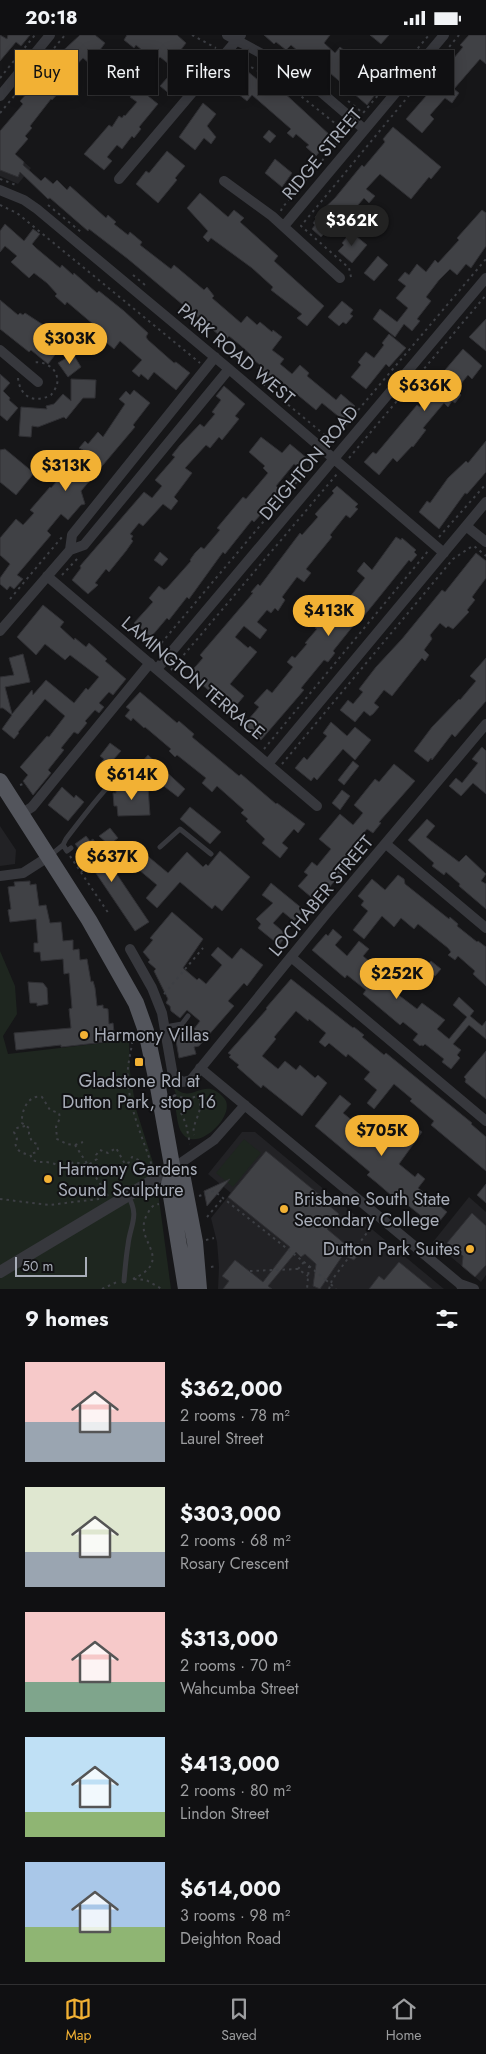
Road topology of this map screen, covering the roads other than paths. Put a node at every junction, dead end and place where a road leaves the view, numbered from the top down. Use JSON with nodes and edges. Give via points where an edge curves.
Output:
{"nodes":[{"id":1,"x":50,"y":35,"type":"edge"},
{"id":2,"x":444,"y":35,"type":"edge"},
{"id":3,"x":235,"y":37,"type":"edge"},
{"id":4,"x":0,"y":95,"type":"edge"},
{"id":5,"x":364,"y":129,"type":"junction"},
{"id":6,"x":119,"y":179,"type":"dead end"},
{"id":7,"x":224,"y":181,"type":"dead end"},
{"id":8,"x":0,"y":189,"type":"edge"},
{"id":9,"x":284,"y":225,"type":"junction"},
{"id":10,"x":345,"y":277,"type":"road end"},
{"id":11,"x":486,"y":278,"type":"edge"},
{"id":12,"x":0,"y":350,"type":"edge"},
{"id":13,"x":215,"y":357,"type":"junction"},
{"id":14,"x":229,"y":369,"type":"junction"},
{"id":15,"x":38,"y":382,"type":"dead end"},
{"id":16,"x":334,"y":458,"type":"junction"},
{"id":17,"x":486,"y":502,"type":"edge"},
{"id":18,"x":466,"y":526,"type":"junction"},
{"id":19,"x":486,"y":542,"type":"edge"},
{"id":20,"x":70,"y":550,"type":"junction"},
{"id":21,"x":444,"y":553,"type":"junction"},
{"id":22,"x":47,"y":576,"type":"junction"},
{"id":23,"x":0,"y":631,"type":"edge"},
{"id":24,"x":153,"y":662,"type":"junction"},
{"id":25,"x":484,"y":730,"type":"edge"},
{"id":26,"x":268,"y":763,"type":"junction"},
{"id":27,"x":141,"y":775,"type":"dead end"},
{"id":28,"x":1,"y":784,"type":"edge"},
{"id":29,"x":317,"y":806,"type":"dead end"},
{"id":30,"x":21,"y":814,"type":"junction"},
{"id":31,"x":386,"y":844,"type":"junction"},
{"id":32,"x":62,"y":845,"type":"junction"},
{"id":33,"x":160,"y":847,"type":"dead end"},
{"id":34,"x":69,"y":850,"type":"road end"},
{"id":35,"x":211,"y":854,"type":"dead end"},
{"id":36,"x":48,"y":857,"type":"junction"},
{"id":37,"x":0,"y":876,"type":"edge"},
{"id":38,"x":486,"y":928,"type":"edge"},
{"id":39,"x":130,"y":949,"type":"dead end"},
{"id":40,"x":291,"y":957,"type":"junction"},
{"id":41,"x":188,"y":1016,"type":"dead end"},
{"id":42,"x":164,"y":1027,"type":"junction"},
{"id":43,"x":200,"y":1069,"type":"junction"},
{"id":44,"x":245,"y":1105,"type":"junction"},
{"id":45,"x":486,"y":1121,"type":"edge"},
{"id":46,"x":173,"y":1170,"type":"junction"},
{"id":47,"x":128,"y":1195,"type":"junction"},
{"id":48,"x":0,"y":1272,"type":"edge"},
{"id":49,"x":124,"y":1281,"type":"road end"},
{"id":50,"x":462,"y":1286,"type":"edge"},
{"id":51,"x":186,"y":1289,"type":"edge"},
{"id":52,"x":199,"y":1289,"type":"edge"},
{"id":53,"x":474,"y":1289,"type":"edge"}],
"edges":[{"from":1,"to":4,"type":"street"},
{"from":2,"to":5,"type":"street","name":"RIDGE STREET"},
{"from":3,"to":5,"type":"street","via":[[301,75]]},
{"from":3,"to":6,"type":"street"},
{"from":5,"to":9,"type":"street","name":"RIDGE STREET"},
{"from":7,"to":9,"type":"street"},
{"from":8,"to":13,"type":"street","name":"PARK ROAD WEST","via":[[37,209]]},
{"from":9,"to":10,"type":"street"},
{"from":11,"to":16,"type":"street","name":"DEIGHTON ROAD"},
{"from":12,"to":15,"type":"street"},
{"from":13,"to":14,"type":"street","name":"PARK ROAD WEST"},
{"from":13,"to":20,"type":"street","via":[[72,535]]},
{"from":14,"to":16,"type":"street","name":"PARK ROAD WEST"},
{"from":14,"to":20,"type":"street","via":[[84,545]]},
{"from":16,"to":21,"type":"street","name":"PARK ROAD WEST"},
{"from":16,"to":24,"type":"street","name":"DEIGHTON ROAD"},
{"from":17,"to":18,"type":"street"},
{"from":18,"to":19,"type":"street"},
{"from":18,"to":21,"type":"street"},
{"from":20,"to":22,"type":"street"},
{"from":21,"to":26,"type":"street"},
{"from":22,"to":23,"type":"street"},
{"from":22,"to":24,"type":"street","name":"LAMINGTON TERRACE"},
{"from":24,"to":26,"type":"street","name":"LAMINGTON TERRACE"},
{"from":24,"to":30,"type":"street","name":"DEIGHTON ROAD","via":[[32,807]]},
{"from":25,"to":31,"type":"street","name":"LOCHABER STREET"},
{"from":26,"to":29,"type":"street","name":"LAMINGTON TERRACE"},
{"from":27,"to":32,"type":"lane","via":[[122,774],[112,782]]},
{"from":28,"to":30,"type":"main road"},
{"from":30,"to":36,"type":"main road"},
{"from":31,"to":38,"type":"street"},
{"from":31,"to":40,"type":"street","name":"LOCHABER STREET"},
{"from":32,"to":34,"type":"lane"},
{"from":32,"to":36,"type":"lane"},
{"from":33,"to":35,"type":"lane","via":[[180,829]]},
{"from":36,"to":37,"type":"street","via":[[24,873]]},
{"from":36,"to":46,"type":"main road","via":[[89,920],[136,1003],[146,1031]]},
{"from":39,"to":42,"type":"street","via":[[152,987]]},
{"from":40,"to":43,"type":"street","name":"LOCHABER STREET"},
{"from":40,"to":45,"type":"street"},
{"from":41,"to":42,"type":"lane","via":[[182,1024]]},
{"from":42,"to":43,"type":"street","name":"LOCHABER STREET","via":[[173,1076],[183,1082],[191,1080]]},
{"from":43,"to":44,"type":"street"},
{"from":44,"to":46,"type":"street","via":[[214,1140]]},
{"from":44,"to":50,"type":"street"},
{"from":46,"to":47,"type":"street"},
{"from":46,"to":51,"type":"main road","via":[[169,1184]]},
{"from":46,"to":52,"type":"main road","via":[[183,1179],[195,1242]]},
{"from":47,"to":48,"type":"street","via":[[108,1203]]},
{"from":47,"to":49,"type":"lane","via":[[134,1211],[134,1224],[128,1243]]},
{"from":50,"to":53,"type":"street"}]}
